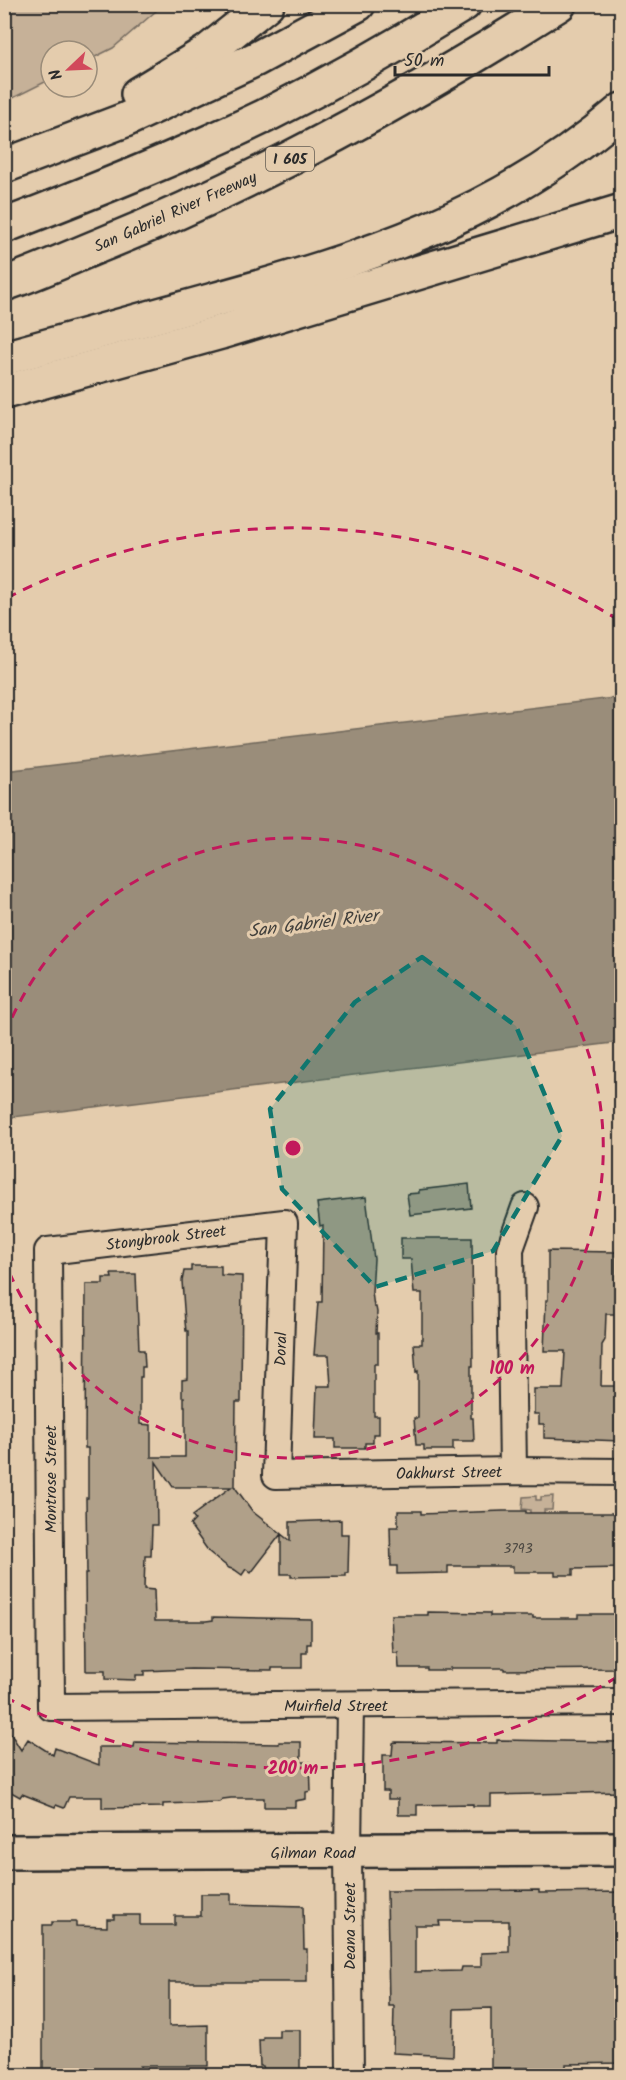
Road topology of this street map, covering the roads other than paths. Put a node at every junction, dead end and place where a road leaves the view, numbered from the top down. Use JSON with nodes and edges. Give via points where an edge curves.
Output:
{"nodes":[{"id":1,"x":267,"y":4,"type":"edge"},
{"id":2,"x":358,"y":4,"type":"edge"},
{"id":3,"x":465,"y":4,"type":"edge"},
{"id":4,"x":559,"y":4,"type":"edge"},
{"id":5,"x":621,"y":110,"type":"edge"},
{"id":6,"x":11,"y":163,"type":"edge"},
{"id":7,"x":621,"y":211,"type":"edge"},
{"id":8,"x":4,"y":226,"type":"edge"},
{"id":9,"x":4,"y":284,"type":"edge"},
{"id":10,"x":4,"y":358,"type":"edge"},
{"id":11,"x":4,"y":392,"type":"edge"},
{"id":12,"x":525,"y":1207,"type":"dead end"},
{"id":13,"x":284,"y":1223,"type":"joint"},
{"id":14,"x":48,"y":1251,"type":"joint"},
{"id":15,"x":513,"y":1471,"type":"junction"},
{"id":16,"x":621,"y":1472,"type":"edge"},
{"id":17,"x":276,"y":1475,"type":"joint"},
{"id":18,"x":621,"y":1702,"type":"edge"},
{"id":19,"x":350,"y":1705,"type":"junction"},
{"id":20,"x":51,"y":1707,"type":"joint"},
{"id":21,"x":621,"y":1849,"type":"edge"},
{"id":22,"x":348,"y":1851,"type":"junction"},
{"id":23,"x":4,"y":1852,"type":"edge"},
{"id":24,"x":350,"y":2076,"type":"edge"}],
"edges":[{"from":1,"to":6,"type":"main road","via":[[207,52],[167,77]]},
{"from":2,"to":6,"type":"main road","via":[[256,59],[125,120]]},
{"from":3,"to":8,"type":"main road","via":[[266,116],[135,175]]},
{"from":4,"to":9,"type":"main road","name":"San Gabriel River Freeway","number":"I 605","via":[[464,64],[305,152],[161,221]]},
{"from":5,"to":10,"type":"main road","via":[[542,170],[501,195],[373,253]]},
{"from":7,"to":11,"type":"main road","via":[[221,332]]},
{"from":12,"to":15,"type":"street","via":[[510,1249]]},
{"from":13,"to":14,"type":"street","name":"Stonybrook Street"},
{"from":13,"to":17,"type":"street","name":"Doral"},
{"from":14,"to":20,"type":"street","name":"Montrose Street"},
{"from":15,"to":16,"type":"street","name":"Oakhurst Street"},
{"from":15,"to":17,"type":"street","name":"Oakhurst Street"},
{"from":18,"to":19,"type":"street","name":"Muirfield Street"},
{"from":19,"to":20,"type":"street","name":"Muirfield Street"},
{"from":19,"to":22,"type":"street","name":"Deana Street"},
{"from":21,"to":22,"type":"main road","name":"Gilman Road"},
{"from":22,"to":23,"type":"main road","name":"Gilman Road"},
{"from":22,"to":24,"type":"street","name":"Deana Street"}]}
